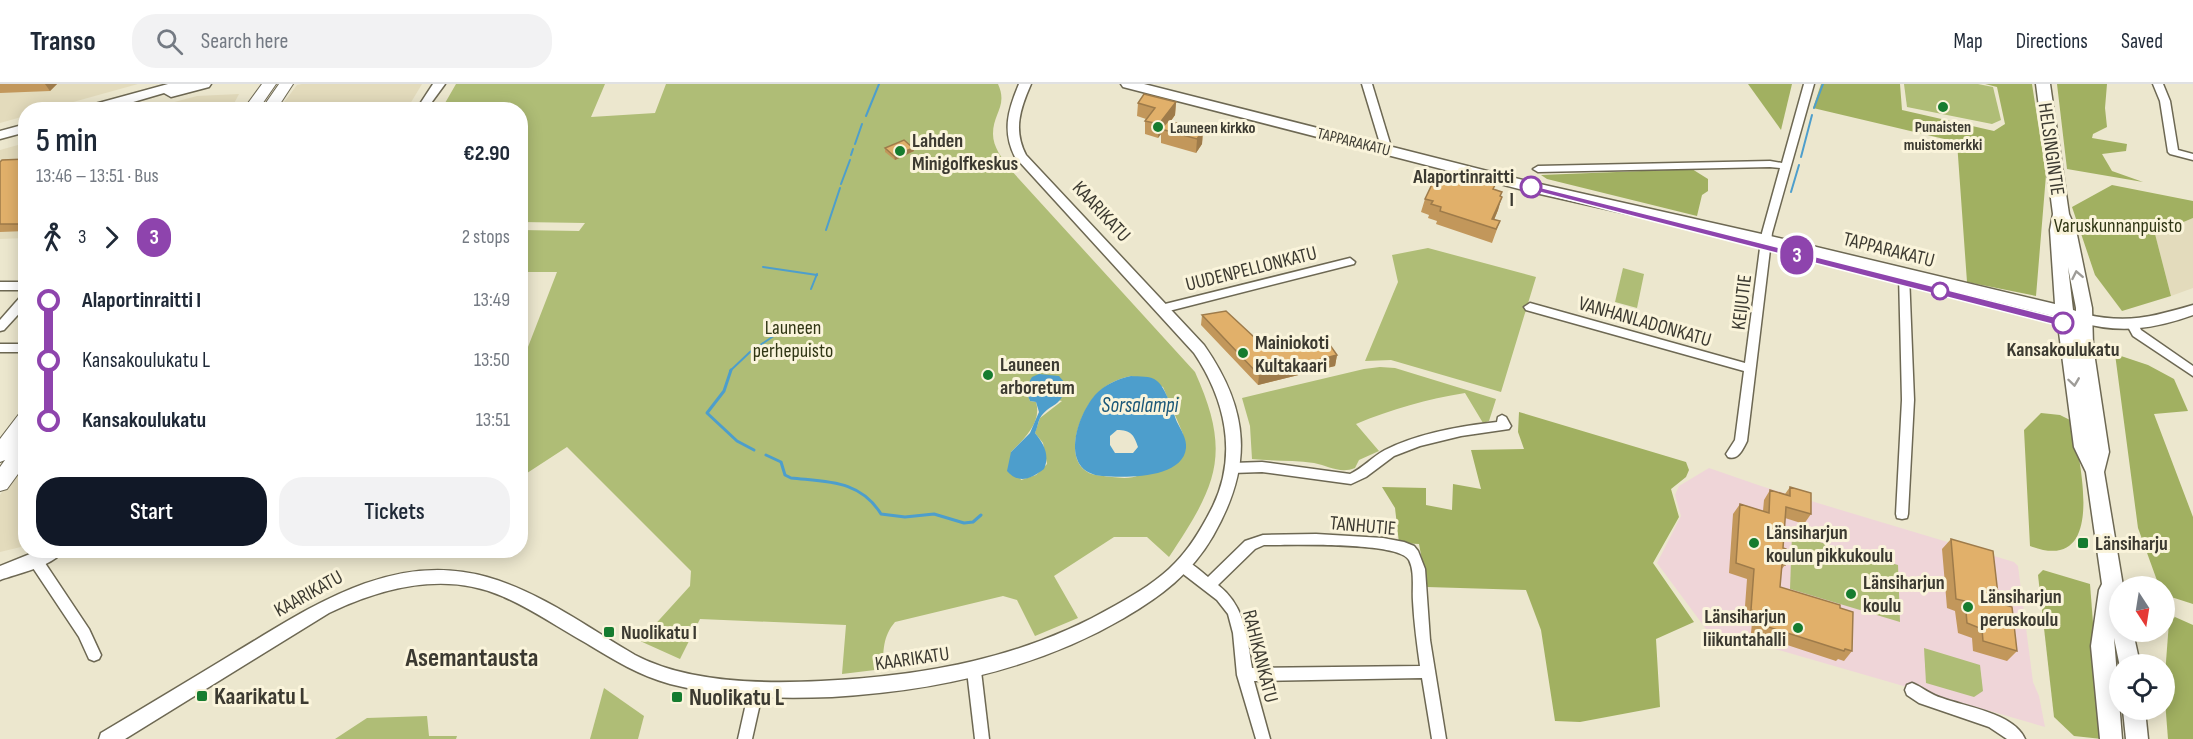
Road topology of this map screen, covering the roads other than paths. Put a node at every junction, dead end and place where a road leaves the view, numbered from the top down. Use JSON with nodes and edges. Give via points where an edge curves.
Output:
{"nodes":[{"id":1,"x":183,"y":84,"type":"edge"},
{"id":2,"x":204,"y":84,"type":"edge"},
{"id":3,"x":269,"y":84,"type":"edge"},
{"id":4,"x":286,"y":84,"type":"edge"},
{"id":5,"x":430,"y":84,"type":"edge"},
{"id":6,"x":439,"y":84,"type":"edge"},
{"id":7,"x":1025,"y":84,"type":"edge"},
{"id":8,"x":1128,"y":84,"type":"edge"},
{"id":9,"x":1367,"y":84,"type":"edge"},
{"id":10,"x":1809,"y":84,"type":"edge"},
{"id":11,"x":2043,"y":84,"type":"edge"},
{"id":12,"x":2158,"y":84,"type":"edge"},
{"id":13,"x":118,"y":102,"type":"edge"},
{"id":14,"x":141,"y":102,"type":"edge"},
{"id":15,"x":256,"y":102,"type":"edge"},
{"id":16,"x":274,"y":102,"type":"edge"},
{"id":17,"x":423,"y":102,"type":"edge"},
{"id":18,"x":425,"y":102,"type":"edge"},
{"id":19,"x":18,"y":130,"type":"edge"},
{"id":20,"x":0,"y":135,"type":"edge"},
{"id":21,"x":18,"y":136,"type":"edge"},
{"id":22,"x":0,"y":141,"type":"edge"},
{"id":23,"x":1387,"y":150,"type":"junction"},
{"id":24,"x":2193,"y":157,"type":"edge"},
{"id":25,"x":1785,"y":166,"type":"junction"},
{"id":26,"x":1538,"y":169,"type":"dead end"},
{"id":27,"x":2061,"y":214,"type":"junction"},
{"id":28,"x":1765,"y":243,"type":"junction"},
{"id":29,"x":1350,"y":262,"type":"dead end"},
{"id":30,"x":1904,"y":278,"type":"junction"},
{"id":31,"x":0,"y":286,"type":"edge"},
{"id":32,"x":18,"y":286,"type":"edge"},
{"id":33,"x":18,"y":307,"type":"edge"},
{"id":34,"x":1530,"y":307,"type":"dead end"},
{"id":35,"x":1161,"y":309,"type":"junction"},
{"id":36,"x":2193,"y":310,"type":"edge"},
{"id":37,"x":2065,"y":318,"type":"junction"},
{"id":38,"x":2084,"y":324,"type":"junction"},
{"id":39,"x":0,"y":327,"type":"edge"},
{"id":40,"x":2139,"y":330,"type":"junction"},
{"id":41,"x":0,"y":348,"type":"edge"},
{"id":42,"x":18,"y":348,"type":"dead end"},
{"id":43,"x":2193,"y":364,"type":"edge"},
{"id":44,"x":1751,"y":369,"type":"junction"},
{"id":45,"x":2193,"y":372,"type":"edge"},
{"id":46,"x":1502,"y":420,"type":"dead end"},
{"id":47,"x":18,"y":430,"type":"edge"},
{"id":48,"x":0,"y":454,"type":"edge"},
{"id":49,"x":1732,"y":454,"type":"dead end"},
{"id":50,"x":18,"y":458,"type":"edge"},
{"id":51,"x":1232,"y":468,"type":"junction"},
{"id":52,"x":2095,"y":472,"type":"junction"},
{"id":53,"x":0,"y":483,"type":"edge"},
{"id":54,"x":1902,"y":514,"type":"dead end"},
{"id":55,"x":41,"y":558,"type":"edge"},
{"id":56,"x":36,"y":561,"type":"junction"},
{"id":57,"x":1183,"y":566,"type":"junction"},
{"id":58,"x":0,"y":573,"type":"edge"},
{"id":59,"x":2110,"y":576,"type":"edge"},
{"id":60,"x":1209,"y":585,"type":"junction"},
{"id":61,"x":2109,"y":585,"type":"edge"},
{"id":62,"x":94,"y":655,"type":"dead end"},
{"id":63,"x":974,"y":671,"type":"junction"},
{"id":64,"x":1428,"y":672,"type":"junction"},
{"id":65,"x":1244,"y":675,"type":"junction"},
{"id":66,"x":756,"y":690,"type":"junction"},
{"id":67,"x":1912,"y":690,"type":"dead end"},
{"id":68,"x":2135,"y":720,"type":"edge"},
{"id":69,"x":108,"y":739,"type":"edge"},
{"id":70,"x":745,"y":739,"type":"edge"},
{"id":71,"x":982,"y":739,"type":"edge"},
{"id":72,"x":1263,"y":739,"type":"edge"},
{"id":73,"x":1439,"y":739,"type":"edge"},
{"id":74,"x":2018,"y":739,"type":"edge"},
{"id":75,"x":2111,"y":739,"type":"edge"},
{"id":76,"x":2137,"y":739,"type":"edge"}],
"edges":[{"from":1,"to":13,"type":"main road"},
{"from":2,"to":14,"type":"main road"},
{"from":3,"to":15,"type":"main road"},
{"from":4,"to":16,"type":"main road"},
{"from":5,"to":17,"type":"street"},
{"from":6,"to":18,"type":"street"},
{"from":7,"to":35,"type":"street","name":"KAARIKATU","via":[[1011,119],[1012,136],[1021,157]]},
{"from":8,"to":23,"type":"main road","name":"TAPPARAKATU"},
{"from":9,"to":23,"type":"street"},
{"from":10,"to":25,"type":"street","name":"KEIJUTIE"},
{"from":11,"to":27,"type":"main road","name":"HELSINGINTIE"},
{"from":12,"to":24,"type":"street","via":[[2165,101],[2173,152]]},
{"from":19,"to":20,"type":"main road"},
{"from":21,"to":22,"type":"main road"},
{"from":23,"to":28,"type":"main road","name":"TAPPARAKATU"},
{"from":25,"to":26,"type":"street"},
{"from":25,"to":28,"type":"street","name":"KEIJUTIE"},
{"from":27,"to":37,"type":"main road","name":"HELSINGINTIE","via":[[2058,230]]},
{"from":38,"to":27,"type":"main road","name":"HELSINGINTIE","one_way":true,"via":[[2068,230]]},
{"from":28,"to":30,"type":"main road","name":"TAPPARAKATU"},
{"from":28,"to":44,"type":"street","name":"KEIJUTIE"},
{"from":29,"to":35,"type":"street","name":"UUDENPELLONKATU"},
{"from":30,"to":37,"type":"main road","name":"TAPPARAKATU"},
{"from":30,"to":54,"type":"street","via":[[1908,400]]},
{"from":31,"to":32,"type":"street"},
{"from":33,"to":39,"type":"street"},
{"from":34,"to":44,"type":"street","name":"VANHANLADONKATU"},
{"from":35,"to":51,"type":"street","name":"KAARIKATU","via":[[1208,361],[1224,391],[1234,430]]},
{"from":36,"to":40,"type":"street","via":[[2155,328]]},
{"from":37,"to":38,"type":"main road","name":"TAPPARAKATU"},
{"from":37,"to":52,"type":"main road","name":"HELSINGINTIE","one_way":true,"via":[[2083,447]]},
{"from":38,"to":40,"type":"street","via":[[2104,334]]},
{"from":38,"to":52,"type":"main road","name":"HELSINGINTIE","via":[[2100,452]]},
{"from":40,"to":43,"type":"street"},
{"from":40,"to":45,"type":"street"},
{"from":41,"to":42,"type":"street"},
{"from":44,"to":49,"type":"street","name":"KEIJUTIE","via":[[1741,441]]},
{"from":46,"to":51,"type":"street","via":[[1505,426],[1410,445],[1388,454],[1351,479],[1275,468]]},
{"from":47,"to":48,"type":"main road"},
{"from":50,"to":53,"type":"main road"},
{"from":51,"to":57,"type":"street","name":"KAARIKATU","via":[[1229,486],[1211,529]]},
{"from":52,"to":59,"type":"main road","name":"HELSINGINTIE"},
{"from":55,"to":56,"type":"street"},
{"from":56,"to":58,"type":"street"},
{"from":56,"to":62,"type":"street","via":[[84,633]]},
{"from":57,"to":60,"type":"street","name":"RAHIKANKATU"},
{"from":57,"to":63,"type":"street","name":"KAARIKATU","via":[[1110,619],[1056,645]]},
{"from":60,"to":64,"type":"street","name":"TANHUTIE","via":[[1250,545],[1263,540],[1380,543],[1407,549],[1418,571]]},
{"from":60,"to":65,"type":"street","name":"RAHIKANKATU","via":[[1234,612]]},
{"from":61,"to":75,"type":"main road","name":"HELSINGINTIE","via":[[2102,646]]},
{"from":63,"to":66,"type":"street","name":"KAARIKATU","via":[[859,688]]},
{"from":63,"to":71,"type":"street"},
{"from":64,"to":65,"type":"street"},
{"from":64,"to":73,"type":"street","name":"TANHUTIE"},
{"from":65,"to":72,"type":"street","name":"RAHIKANKATU"},
{"from":66,"to":69,"type":"street","name":"KAARIKATU","via":[[676,678],[637,665],[509,591],[473,579],[432,576],[377,585],[343,597]]},
{"from":66,"to":70,"type":"street"},
{"from":67,"to":74,"type":"street","via":[[1935,702],[1996,721]]},
{"from":68,"to":76,"type":"main road"}]}
